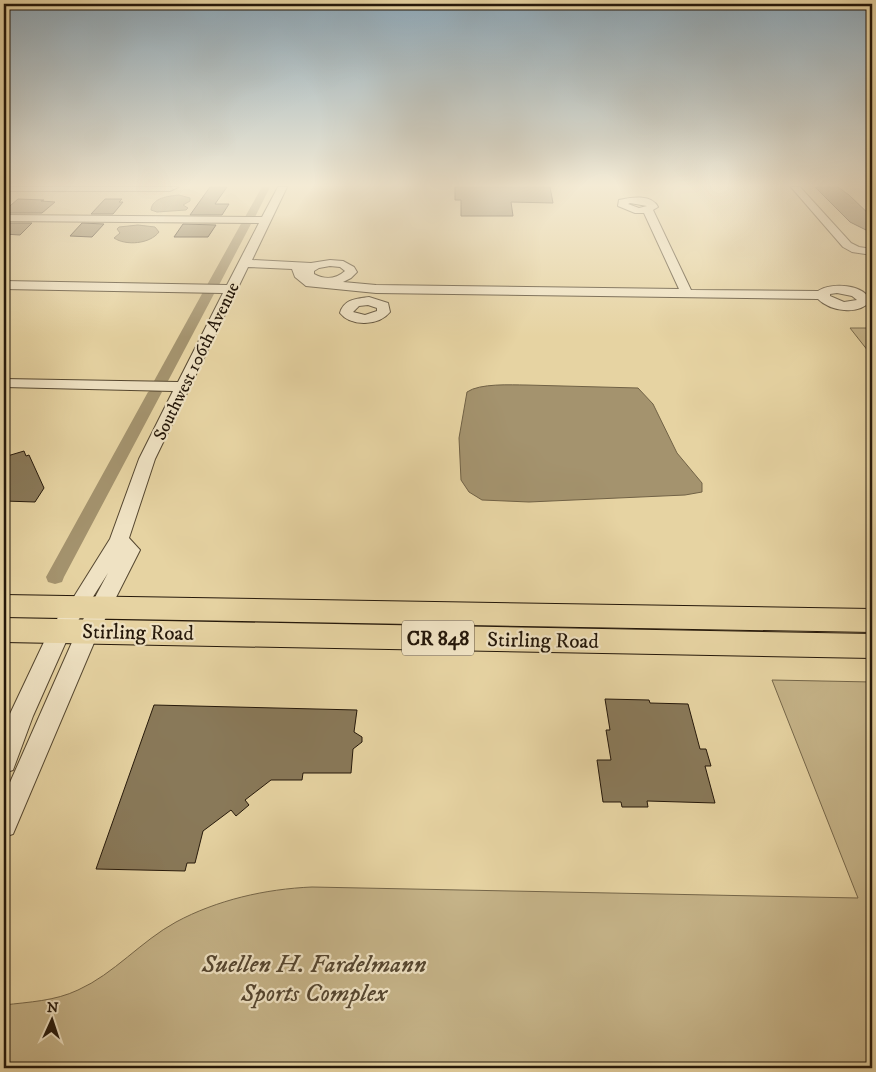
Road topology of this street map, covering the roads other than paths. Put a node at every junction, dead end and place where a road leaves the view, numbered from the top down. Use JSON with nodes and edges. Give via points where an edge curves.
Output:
{"nodes":[{"id":1,"x":257,"y":237,"type":"edge"},
{"id":2,"x":661,"y":237,"type":"edge"},
{"id":3,"x":840,"y":237,"type":"edge"},
{"id":4,"x":872,"y":252,"type":"edge"},
{"id":5,"x":244,"y":263,"type":"junction"},
{"id":6,"x":307,"y":267,"type":"junction"},
{"id":7,"x":344,"y":278,"type":"junction"},
{"id":8,"x":4,"y":286,"type":"edge"},
{"id":9,"x":358,"y":287,"type":"junction"},
{"id":10,"x":231,"y":289,"type":"junction"},
{"id":11,"x":686,"y":292,"type":"junction"},
{"id":12,"x":376,"y":295,"type":"junction"},
{"id":13,"x":823,"y":295,"type":"dead end"},
{"id":14,"x":4,"y":383,"type":"edge"},
{"id":15,"x":183,"y":387,"type":"junction"},
{"id":16,"x":4,"y":606,"type":"edge"},
{"id":17,"x":81,"y":619,"type":"junction"},
{"id":18,"x":872,"y":620,"type":"edge"},
{"id":19,"x":4,"y":630,"type":"edge"},
{"id":20,"x":872,"y":646,"type":"edge"},
{"id":21,"x":4,"y":762,"type":"edge"},
{"id":22,"x":4,"y":825,"type":"edge"}],
"edges":[{"from":1,"to":5,"type":"street","name":"Southwest 106th Avenue"},
{"from":2,"to":11,"type":"street"},
{"from":3,"to":4,"type":"street","via":[[856,250]]},
{"from":5,"to":6,"type":"street"},
{"from":5,"to":10,"type":"street","name":"Southwest 106th Avenue"},
{"from":6,"to":7,"type":"street","via":[[308,276],[317,280]]},
{"from":6,"to":7,"type":"street","via":[[343,264],[350,269]]},
{"from":6,"to":9,"type":"street","via":[[299,274],[310,283]]},
{"from":7,"to":9,"type":"street"},
{"from":8,"to":10,"type":"street"},
{"from":9,"to":12,"type":"street"},
{"from":10,"to":15,"type":"street","name":"Southwest 106th Avenue"},
{"from":11,"to":12,"type":"street"},
{"from":11,"to":13,"type":"street"},
{"from":12,"to":12,"type":"street","via":[[385,309],[377,317],[358,318],[346,312],[348,307]]},
{"from":14,"to":15,"type":"street"},
{"from":15,"to":17,"type":"street","name":"Southwest 106th Avenue","via":[[147,459],[119,538]]},
{"from":16,"to":17,"type":"main road","name":"Stirling Road","number":"CR 848"},
{"from":17,"to":18,"type":"main road","name":"Stirling Road","number":"CR 848"},
{"from":17,"to":19,"type":"main road","name":"Stirling Road","number":"CR 848"},
{"from":17,"to":20,"type":"main road","name":"Stirling Road","number":"CR 848"},
{"from":17,"to":21,"type":"street","via":[[21,716]]},
{"from":17,"to":22,"type":"street","name":"Southwest 106th Avenue"}]}
